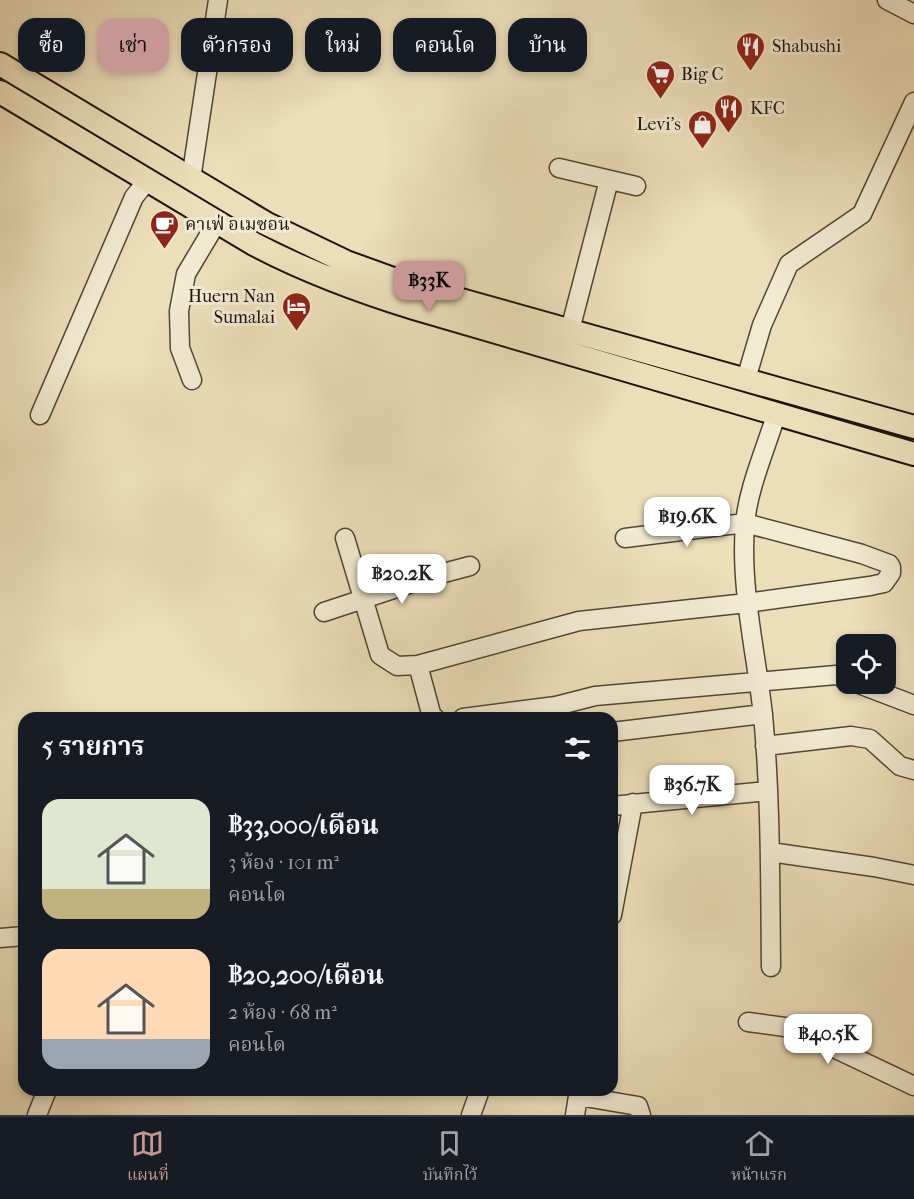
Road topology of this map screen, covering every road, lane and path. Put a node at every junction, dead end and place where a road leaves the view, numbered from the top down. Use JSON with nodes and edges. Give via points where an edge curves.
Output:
{"nodes":[{"id":1,"x":218,"y":0,"type":"edge"},
{"id":2,"x":887,"y":0,"type":"edge"},
{"id":3,"x":914,"y":14,"type":"edge"},
{"id":4,"x":0,"y":64,"type":"edge"},
{"id":5,"x":0,"y":92,"type":"edge"},
{"id":6,"x":914,"y":102,"type":"edge"},
{"id":7,"x":559,"y":168,"type":"dead end"},
{"id":8,"x":191,"y":179,"type":"junction"},
{"id":9,"x":609,"y":180,"type":"junction"},
{"id":10,"x":147,"y":181,"type":"junction"},
{"id":11,"x":636,"y":186,"type":"dead end"},
{"id":12,"x":217,"y":222,"type":"junction"},
{"id":13,"x":570,"y":330,"type":"junction"},
{"id":14,"x":746,"y":379,"type":"junction"},
{"id":15,"x":192,"y":380,"type":"dead end"},
{"id":16,"x":40,"y":415,"type":"dead end"},
{"id":17,"x":776,"y":415,"type":"junction"},
{"id":18,"x":914,"y":427,"type":"edge"},
{"id":19,"x":914,"y":454,"type":"edge"},
{"id":20,"x":745,"y":523,"type":"junction"},
{"id":21,"x":345,"y":538,"type":"dead end"},
{"id":22,"x":625,"y":538,"type":"dead end"},
{"id":23,"x":470,"y":566,"type":"dead end"},
{"id":24,"x":363,"y":598,"type":"junction"},
{"id":25,"x":747,"y":603,"type":"junction"},
{"id":26,"x":324,"y":612,"type":"dead end"},
{"id":27,"x":418,"y":665,"type":"junction"},
{"id":28,"x":836,"y":675,"type":"edge"},
{"id":29,"x":758,"y":681,"type":"junction"},
{"id":30,"x":885,"y":694,"type":"edge"},
{"id":31,"x":914,"y":705,"type":"edge"},
{"id":32,"x":431,"y":712,"type":"edge"},
{"id":33,"x":557,"y":712,"type":"edge"},
{"id":34,"x":763,"y":714,"type":"junction"},
{"id":35,"x":618,"y":731,"type":"edge"},
{"id":36,"x":765,"y":746,"type":"junction"},
{"id":37,"x":914,"y":770,"type":"edge"},
{"id":38,"x":768,"y":791,"type":"junction"},
{"id":39,"x":633,"y":803,"type":"junction"},
{"id":40,"x":618,"y":805,"type":"edge"},
{"id":41,"x":770,"y":852,"type":"junction"},
{"id":42,"x":914,"y":875,"type":"edge"},
{"id":43,"x":618,"y":883,"type":"edge"},
{"id":44,"x":18,"y":936,"type":"edge"},
{"id":45,"x":0,"y":938,"type":"edge"},
{"id":46,"x":771,"y":967,"type":"dead end"},
{"id":47,"x":748,"y":1022,"type":"dead end"},
{"id":48,"x":914,"y":1086,"type":"edge"},
{"id":49,"x":45,"y":1096,"type":"edge"},
{"id":50,"x":478,"y":1096,"type":"edge"},
{"id":51,"x":579,"y":1096,"type":"edge"},
{"id":52,"x":593,"y":1096,"type":"edge"},
{"id":53,"x":37,"y":1115,"type":"edge"},
{"id":54,"x":471,"y":1115,"type":"edge"},
{"id":55,"x":576,"y":1115,"type":"edge"},
{"id":56,"x":641,"y":1115,"type":"edge"}],
"edges":[{"from":1,"to":8,"type":"street"},
{"from":2,"to":3,"type":"street"},
{"from":4,"to":8,"type":"main road"},
{"from":5,"to":10,"type":"main road"},
{"from":6,"to":14,"type":"street","via":[[862,214],[789,264],[762,325]]},
{"from":7,"to":9,"type":"street"},
{"from":8,"to":13,"type":"main road","via":[[285,233],[369,271]]},
{"from":9,"to":11,"type":"street"},
{"from":9,"to":13,"type":"street"},
{"from":10,"to":12,"type":"main road"},
{"from":10,"to":16,"type":"street","via":[[134,197]]},
{"from":12,"to":15,"type":"street","via":[[186,274],[179,311],[180,348]]},
{"from":12,"to":17,"type":"main road","via":[[294,264],[362,291]]},
{"from":13,"to":14,"type":"main road"},
{"from":14,"to":18,"type":"main road"},
{"from":17,"to":19,"type":"main road"},
{"from":17,"to":20,"type":"street"},
{"from":20,"to":22,"type":"street"},
{"from":20,"to":25,"type":"street"},
{"from":20,"to":25,"type":"street","via":[[862,554],[891,567],[888,579],[877,585]]},
{"from":21,"to":24,"type":"street"},
{"from":23,"to":24,"type":"street"},
{"from":24,"to":26,"type":"street"},
{"from":24,"to":27,"type":"street","via":[[380,655],[397,666]]},
{"from":25,"to":27,"type":"street","via":[[579,621]]},
{"from":25,"to":29,"type":"street"},
{"from":27,"to":32,"type":"street"},
{"from":28,"to":29,"type":"street"},
{"from":29,"to":33,"type":"street","via":[[595,696]]},
{"from":29,"to":34,"type":"street"},
{"from":30,"to":31,"type":"street"},
{"from":34,"to":35,"type":"street"},
{"from":34,"to":36,"type":"street"},
{"from":36,"to":37,"type":"street","via":[[851,736],[870,738],[900,766]]},
{"from":36,"to":38,"type":"street"},
{"from":38,"to":39,"type":"street"},
{"from":38,"to":41,"type":"street"},
{"from":39,"to":40,"type":"street"},
{"from":39,"to":43,"type":"street"},
{"from":41,"to":42,"type":"street"},
{"from":41,"to":46,"type":"street"},
{"from":44,"to":45,"type":"street"},
{"from":47,"to":48,"type":"street","via":[[792,1028]]},
{"from":49,"to":53,"type":"street"},
{"from":50,"to":54,"type":"street"},
{"from":51,"to":55,"type":"street"},
{"from":52,"to":56,"type":"street","via":[[638,1106]]}]}
